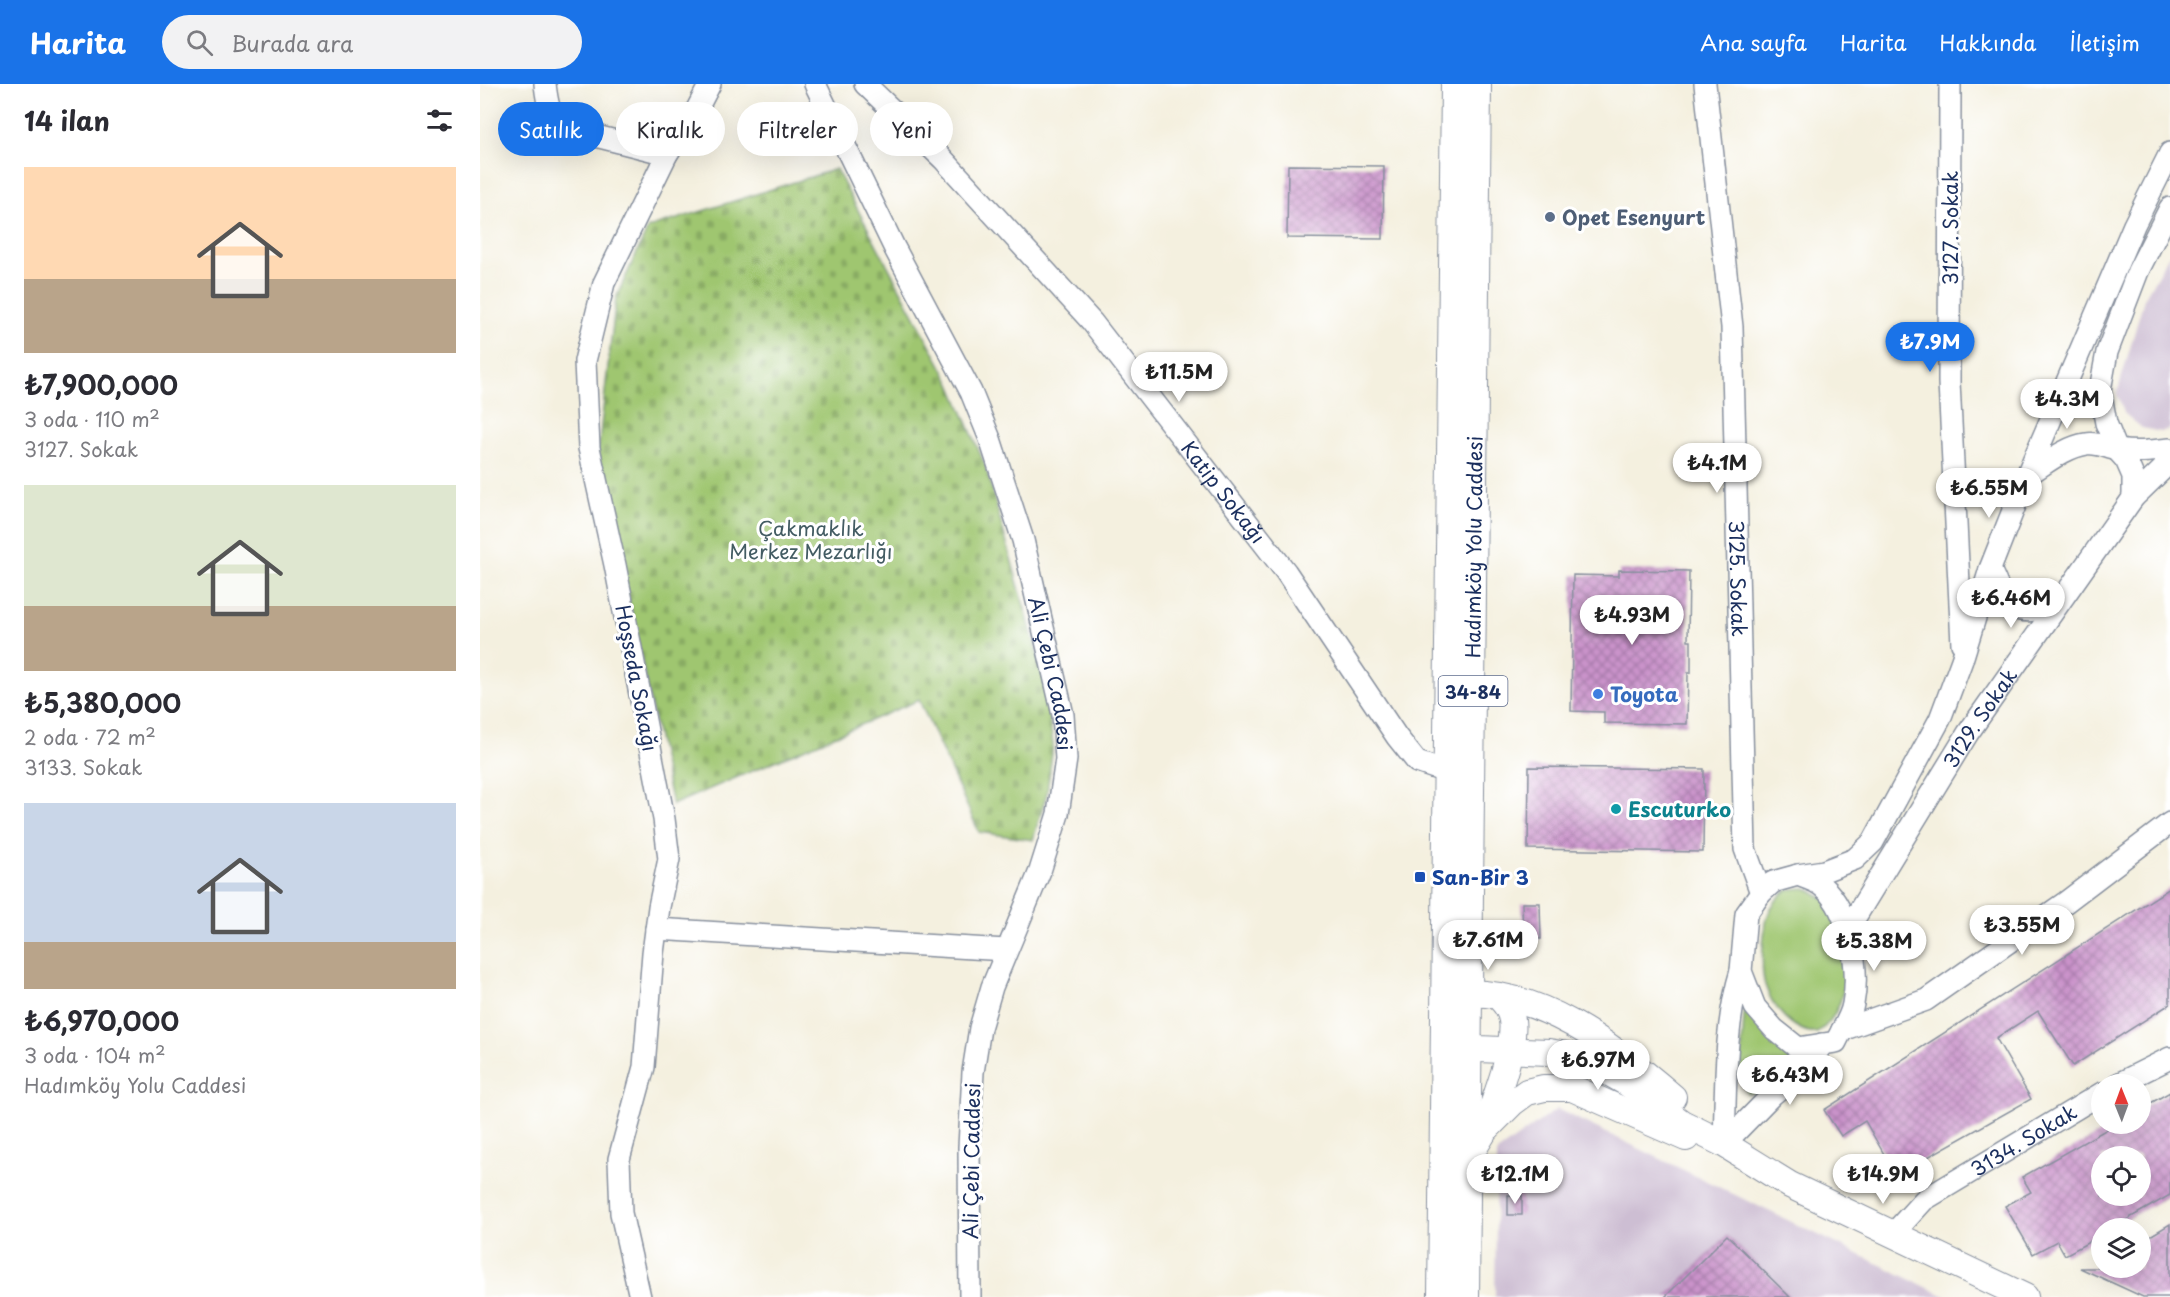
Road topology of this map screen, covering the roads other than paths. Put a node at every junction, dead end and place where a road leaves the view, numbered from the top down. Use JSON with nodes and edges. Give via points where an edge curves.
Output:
{"nodes":[{"id":1,"x":545,"y":84,"type":"edge"},
{"id":2,"x":710,"y":84,"type":"edge"},
{"id":3,"x":815,"y":84,"type":"edge"},
{"id":4,"x":865,"y":84,"type":"edge"},
{"id":5,"x":1454,"y":84,"type":"edge"},
{"id":6,"x":1478,"y":84,"type":"edge"},
{"id":7,"x":1705,"y":84,"type":"edge"},
{"id":8,"x":1950,"y":84,"type":"edge"},
{"id":9,"x":701,"y":102,"type":"edge"},
{"id":10,"x":616,"y":141,"type":"edge"},
{"id":11,"x":2170,"y":153,"type":"edge"},
{"id":12,"x":666,"y":156,"type":"edge"},
{"id":13,"x":2170,"y":207,"type":"edge"},
{"id":14,"x":2170,"y":449,"type":"edge"},
{"id":15,"x":2118,"y":450,"type":"junction"},
{"id":16,"x":2170,"y":462,"type":"edge"},
{"id":17,"x":2027,"y":475,"type":"junction"},
{"id":18,"x":2133,"y":498,"type":"junction"},
{"id":19,"x":1990,"y":569,"type":"junction"},
{"id":20,"x":2064,"y":596,"type":"junction"},
{"id":21,"x":1962,"y":660,"type":"junction"},
{"id":22,"x":1446,"y":772,"type":"junction"},
{"id":23,"x":2170,"y":823,"type":"edge"},
{"id":24,"x":1798,"y":875,"type":"junction"},
{"id":25,"x":1761,"y":893,"type":"junction"},
{"id":26,"x":656,"y":929,"type":"junction"},
{"id":27,"x":1848,"y":929,"type":"junction"},
{"id":28,"x":1006,"y":950,"type":"junction"},
{"id":29,"x":1740,"y":971,"type":"junction"},
{"id":30,"x":1471,"y":993,"type":"junction"},
{"id":31,"x":1498,"y":996,"type":"junction"},
{"id":32,"x":1444,"y":1009,"type":"junction"},
{"id":33,"x":1842,"y":1030,"type":"junction"},
{"id":34,"x":1822,"y":1044,"type":"junction"},
{"id":35,"x":1470,"y":1047,"type":"junction"},
{"id":36,"x":1508,"y":1051,"type":"junction"},
{"id":37,"x":2170,"y":1058,"type":"edge"},
{"id":38,"x":2138,"y":1074,"type":"edge"},
{"id":39,"x":2091,"y":1100,"type":"edge"},
{"id":40,"x":1485,"y":1130,"type":"junction"},
{"id":41,"x":1724,"y":1144,"type":"junction"},
{"id":42,"x":1468,"y":1159,"type":"junction"},
{"id":43,"x":1893,"y":1234,"type":"junction"},
{"id":44,"x":640,"y":1297,"type":"edge"},
{"id":45,"x":969,"y":1297,"type":"edge"},
{"id":46,"x":1441,"y":1297,"type":"edge"},
{"id":47,"x":1466,"y":1297,"type":"edge"},
{"id":48,"x":2025,"y":1297,"type":"edge"}],
"edges":[{"from":1,"to":10,"type":"street","via":[[555,121],[564,128]]},
{"from":2,"to":9,"type":"street","name":"Hoşseda Sokağı"},
{"from":3,"to":28,"type":"street","name":"Ali Çebi Caddesi","via":[[895,249],[971,392],[990,439],[1023,540],[1063,715],[1066,759],[1058,814],[1040,872]]},
{"from":4,"to":22,"type":"street","name":"Katip Sokağı","via":[[943,159],[1092,322],[1286,572],[1411,754],[1418,762]]},
{"from":5,"to":22,"type":"main road","name":"Hadımköy Yolu Caddesi","number":"34-84"},
{"from":6,"to":30,"type":"main road","name":"Hadımköy Yolu Caddesi","number":"34-84"},
{"from":7,"to":25,"type":"street","name":"3125. Sokak","via":[[1732,327],[1745,849]]},
{"from":8,"to":21,"type":"street","name":"3127. Sokak","via":[[1949,382]]},
{"from":11,"to":17,"type":"street","via":[[2134,225]]},
{"from":12,"to":26,"type":"street","name":"Hoşseda Sokağı","via":[[604,283],[585,361],[589,448],[615,565],[669,859]]},
{"from":13,"to":15,"type":"street","via":[[2138,272],[2107,352],[2100,390],[2106,423]]},
{"from":14,"to":15,"type":"street"},
{"from":15,"to":17,"type":"street","via":[[2096,443],[2083,444]]},
{"from":15,"to":18,"type":"street","via":[[2133,476]]},
{"from":16,"to":18,"type":"street","name":"3129. Sokak"},
{"from":17,"to":19,"type":"street"},
{"from":18,"to":20,"type":"street","name":"3129. Sokak"},
{"from":19,"to":20,"type":"street","via":[[2006,605],[2018,611],[2036,611]]},
{"from":19,"to":21,"type":"street"},
{"from":20,"to":27,"type":"street","name":"3129. Sokak","via":[[1968,733]]},
{"from":21,"to":24,"type":"street","via":[[1940,719],[1873,842],[1855,859],[1824,871]]},
{"from":22,"to":32,"type":"main road","name":"Hadımköy Yolu Caddesi","number":"34-84"},
{"from":23,"to":33,"type":"street","via":[[1926,1000]]},
{"from":24,"to":25,"type":"street","via":[[1773,882]]},
{"from":24,"to":27,"type":"street","via":[[1822,886]]},
{"from":25,"to":29,"type":"street","via":[[1746,914]]},
{"from":26,"to":28,"type":"street"},
{"from":26,"to":44,"type":"street","name":"Hoşseda Sokağı","via":[[644,1067],[619,1158],[621,1213]]},
{"from":27,"to":33,"type":"street","via":[[1855,976],[1853,1006]]},
{"from":28,"to":45,"type":"street","name":"Ali Çebi Caddesi","via":[[980,1028],[973,1072]]},
{"from":29,"to":34,"type":"street","via":[[1755,1007],[1774,1029],[1798,1048]]},
{"from":29,"to":41,"type":"street","via":[[1732,998]]},
{"from":30,"to":31,"type":"main road"},
{"from":30,"to":32,"type":"main road","via":[[1455,994]]},
{"from":30,"to":35,"type":"main road","name":"Hadımköy Yolu Caddesi","number":"34-84"},
{"from":31,"to":36,"type":"main road","via":[[1511,1018]]},
{"from":31,"to":41,"type":"main road","via":[[1554,1015],[1605,1044],[1672,1096]]},
{"from":32,"to":35,"type":"main road","via":[[1452,1033]]},
{"from":32,"to":46,"type":"main road","name":"Hadımköy Yolu Caddesi","number":"34-84"},
{"from":33,"to":34,"type":"street","via":[[1836,1042]]},
{"from":34,"to":41,"type":"street","via":[[1810,1064],[1773,1094]]},
{"from":35,"to":36,"type":"main road"},
{"from":35,"to":42,"type":"main road","name":"Hadımköy Yolu Caddesi","number":"34-84"},
{"from":36,"to":40,"type":"main road"},
{"from":36,"to":41,"type":"main road","via":[[1549,1052],[1594,1064],[1682,1123]]},
{"from":37,"to":38,"type":"street"},
{"from":39,"to":43,"type":"street","name":"3134. Sokak","via":[[1924,1200]]},
{"from":40,"to":41,"type":"main road","via":[[1527,1092],[1560,1087],[1593,1096],[1685,1138]]},
{"from":40,"to":42,"type":"main road"},
{"from":41,"to":43,"type":"main road","via":[[1790,1185]]},
{"from":42,"to":47,"type":"main road","name":"Hadımköy Yolu Caddesi","number":"34-84"},
{"from":43,"to":48,"type":"main road"}]}
